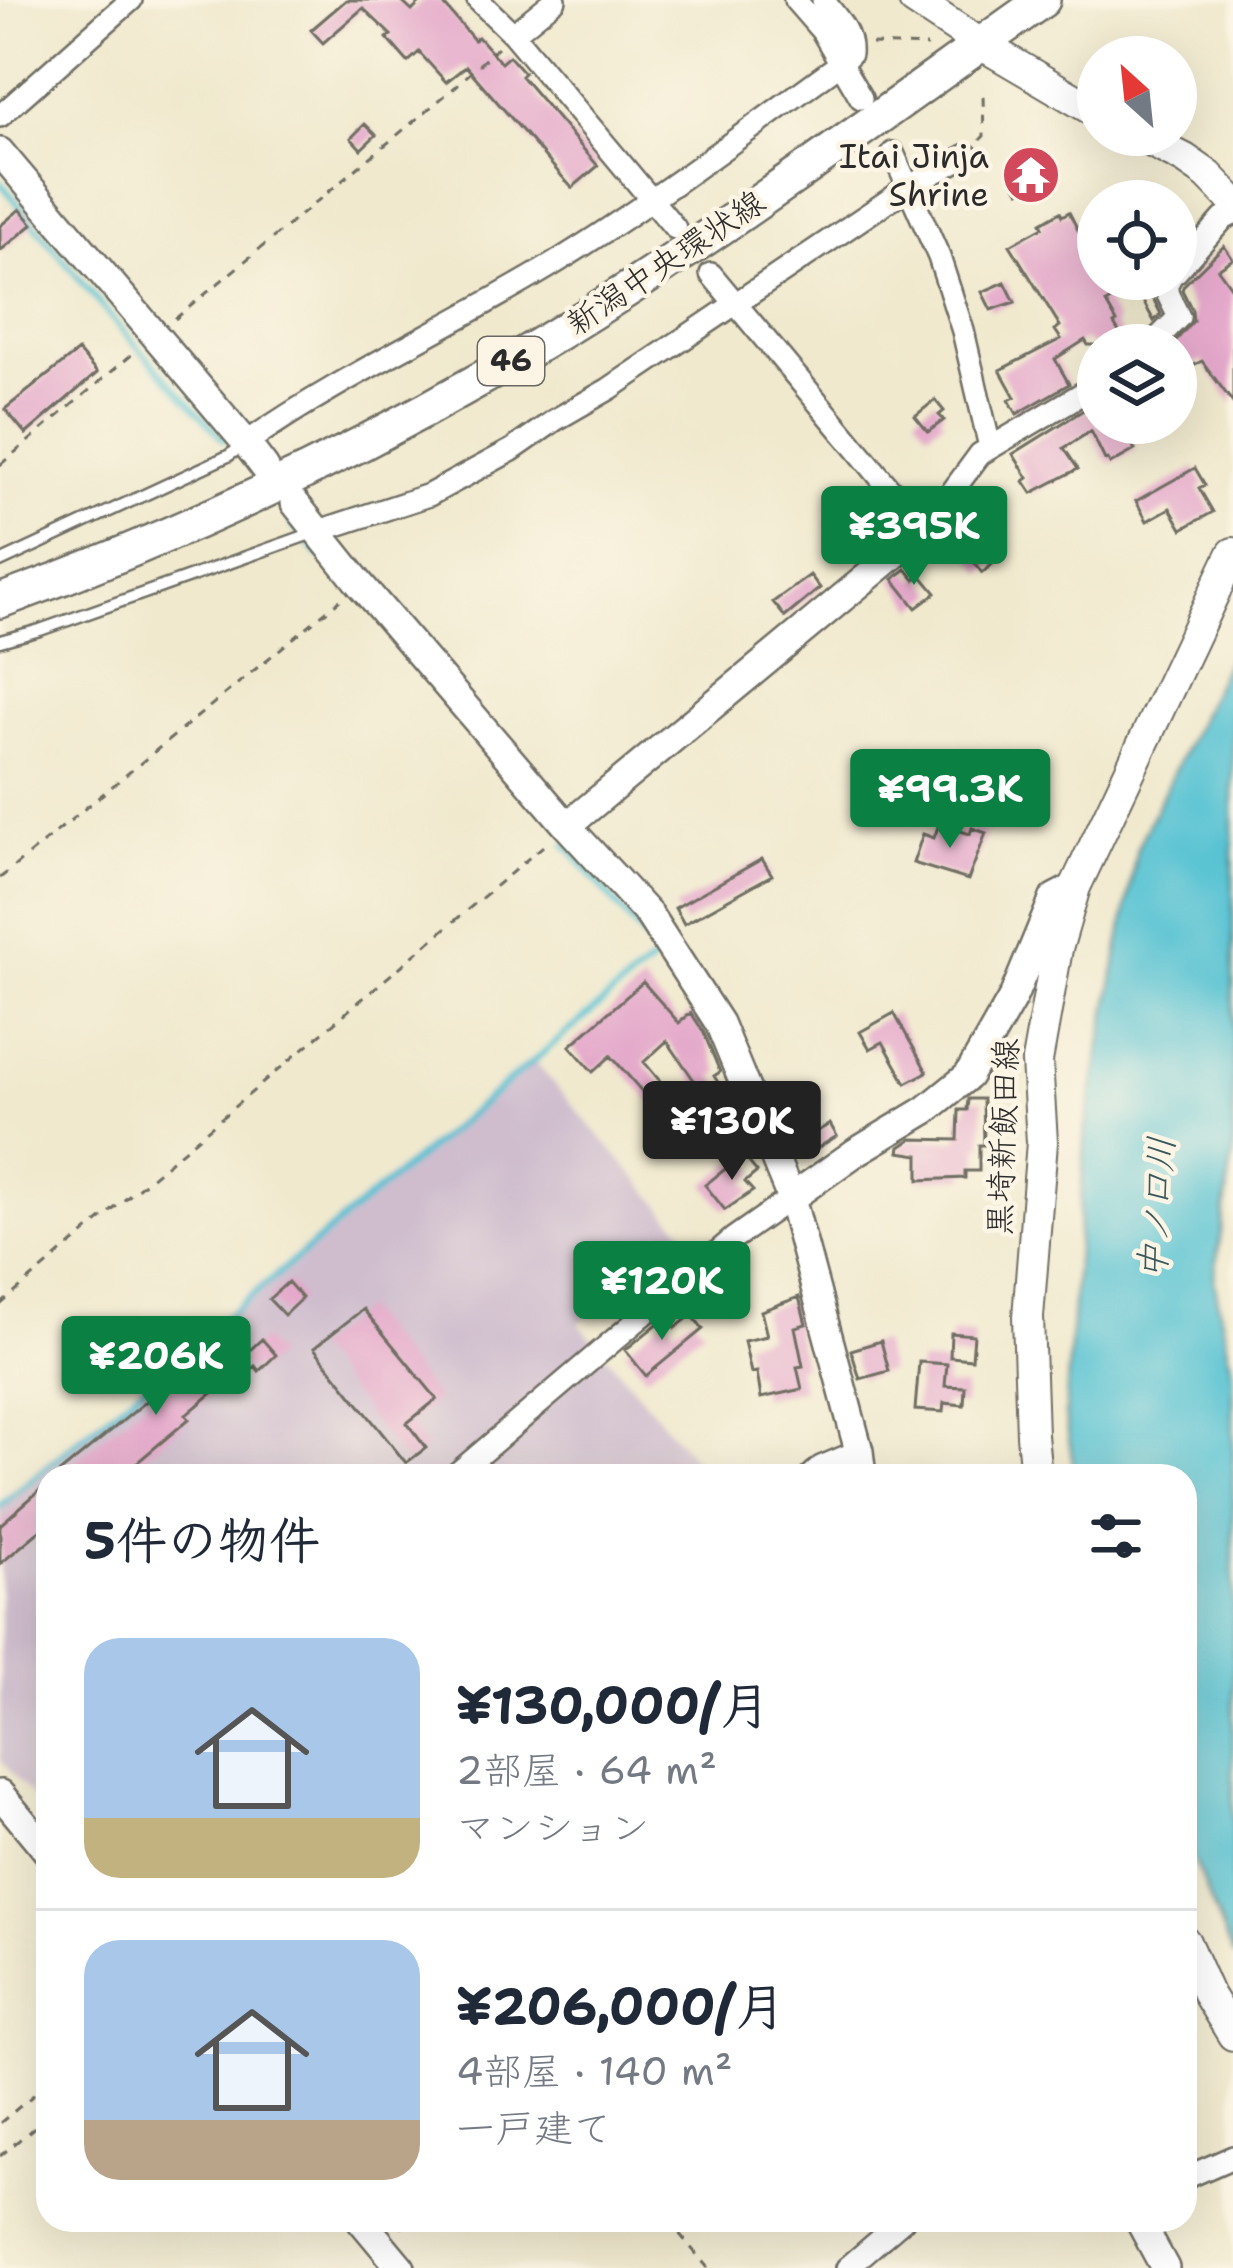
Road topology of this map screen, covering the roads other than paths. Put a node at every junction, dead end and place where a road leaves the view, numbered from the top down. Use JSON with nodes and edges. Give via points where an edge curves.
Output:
{"nodes":[{"id":1,"x":131,"y":0,"type":"edge"},
{"id":2,"x":478,"y":0,"type":"edge"},
{"id":3,"x":555,"y":0,"type":"edge"},
{"id":4,"x":795,"y":0,"type":"edge"},
{"id":5,"x":823,"y":0,"type":"edge"},
{"id":6,"x":914,"y":0,"type":"edge"},
{"id":7,"x":1043,"y":0,"type":"edge"},
{"id":8,"x":513,"y":34,"type":"junction"},
{"id":9,"x":979,"y":44,"type":"junction"},
{"id":10,"x":841,"y":63,"type":"junction"},
{"id":11,"x":861,"y":98,"type":"dead end"},
{"id":12,"x":1077,"y":101,"type":"edge"},
{"id":13,"x":0,"y":116,"type":"edge"},
{"id":14,"x":0,"y":152,"type":"edge"},
{"id":15,"x":893,"y":153,"type":"dead end"},
{"id":16,"x":967,"y":155,"type":"dead end"},
{"id":17,"x":1176,"y":156,"type":"edge"},
{"id":18,"x":910,"y":186,"type":"junction"},
{"id":19,"x":651,"y":200,"type":"junction"},
{"id":20,"x":1233,"y":201,"type":"edge"},
{"id":21,"x":1233,"y":214,"type":"edge"},
{"id":22,"x":675,"y":228,"type":"dead end"},
{"id":23,"x":1197,"y":248,"type":"edge"},
{"id":24,"x":711,"y":274,"type":"dead end"},
{"id":25,"x":735,"y":302,"type":"junction"},
{"id":26,"x":1077,"y":397,"type":"edge"},
{"id":27,"x":246,"y":442,"type":"junction"},
{"id":28,"x":990,"y":447,"type":"junction"},
{"id":29,"x":265,"y":468,"type":"dead end"},
{"id":30,"x":295,"y":503,"type":"dead end"},
{"id":31,"x":924,"y":530,"type":"junction"},
{"id":32,"x":319,"y":532,"type":"junction"},
{"id":33,"x":1233,"y":553,"type":"edge"},
{"id":34,"x":0,"y":562,"type":"edge"},
{"id":35,"x":0,"y":601,"type":"edge"},
{"id":36,"x":0,"y":641,"type":"edge"},
{"id":37,"x":567,"y":826,"type":"junction"},
{"id":38,"x":1075,"y":887,"type":"junction"},
{"id":39,"x":790,"y":1198,"type":"junction"},
{"id":40,"x":860,"y":1463,"type":"edge"},
{"id":41,"x":468,"y":1464,"type":"edge"},
{"id":42,"x":1035,"y":1464,"type":"edge"},
{"id":43,"x":0,"y":1794,"type":"edge"},
{"id":44,"x":36,"y":1829,"type":"edge"},
{"id":45,"x":1197,"y":1969,"type":"edge"},
{"id":46,"x":1233,"y":2036,"type":"edge"},
{"id":47,"x":1233,"y":2157,"type":"edge"},
{"id":48,"x":1197,"y":2173,"type":"edge"},
{"id":49,"x":371,"y":2232,"type":"edge"},
{"id":50,"x":889,"y":2232,"type":"edge"},
{"id":51,"x":1146,"y":2232,"type":"edge"},
{"id":52,"x":401,"y":2268,"type":"edge"},
{"id":53,"x":847,"y":2268,"type":"edge"},
{"id":54,"x":1165,"y":2268,"type":"edge"}],
"edges":[{"from":1,"to":13,"type":"street"},
{"from":2,"to":8,"type":"street"},
{"from":3,"to":8,"type":"street"},
{"from":4,"to":10,"type":"street"},
{"from":5,"to":10,"type":"street","via":[[851,43]]},
{"from":6,"to":9,"type":"main road"},
{"from":7,"to":9,"type":"main road","name":"新潟中央環状線","number":"46"},
{"from":8,"to":19,"type":"street"},
{"from":9,"to":12,"type":"main road"},
{"from":9,"to":35,"type":"main road","name":"新潟中央環状線","number":"46","via":[[653,272],[486,376],[205,519]]},
{"from":10,"to":11,"type":"street"},
{"from":10,"to":19,"type":"street"},
{"from":14,"to":27,"type":"street"},
{"from":15,"to":18,"type":"street"},
{"from":16,"to":18,"type":"street"},
{"from":17,"to":20,"type":"main road"},
{"from":18,"to":25,"type":"street"},
{"from":18,"to":28,"type":"street","via":[[951,294]]},
{"from":19,"to":22,"type":"street"},
{"from":19,"to":27,"type":"street"},
{"from":21,"to":23,"type":"street"},
{"from":24,"to":25,"type":"street"},
{"from":25,"to":31,"type":"street"},
{"from":25,"to":32,"type":"street","via":[[512,450],[429,495]]},
{"from":26,"to":28,"type":"street"},
{"from":27,"to":29,"type":"street"},
{"from":27,"to":34,"type":"lane"},
{"from":28,"to":31,"type":"street"},
{"from":30,"to":32,"type":"street"},
{"from":31,"to":37,"type":"street"},
{"from":32,"to":36,"type":"lane"},
{"from":32,"to":37,"type":"street"},
{"from":33,"to":38,"type":"main road","name":"黒埼新飯田線"},
{"from":37,"to":39,"type":"street","via":[[649,915],[718,1023]]},
{"from":38,"to":39,"type":"street","via":[[1054,898],[1013,997],[968,1076]]},
{"from":38,"to":42,"type":"main road","name":"黒埼新飯田線","via":[[1036,1061],[1042,1142],[1028,1317]]},
{"from":39,"to":40,"type":"street"},
{"from":39,"to":41,"type":"street"},
{"from":43,"to":44,"type":"street"},
{"from":45,"to":46,"type":"main road"},
{"from":47,"to":48,"type":"street"},
{"from":49,"to":52,"type":"street"},
{"from":50,"to":53,"type":"street"},
{"from":51,"to":54,"type":"street"}]}
